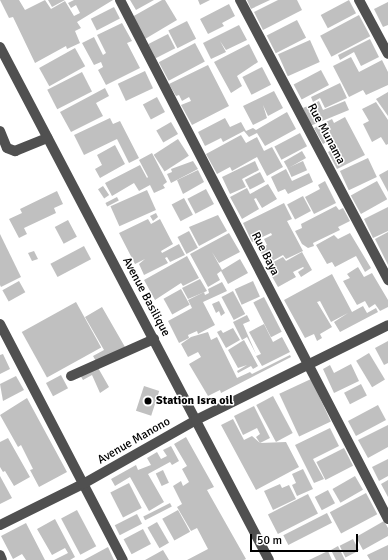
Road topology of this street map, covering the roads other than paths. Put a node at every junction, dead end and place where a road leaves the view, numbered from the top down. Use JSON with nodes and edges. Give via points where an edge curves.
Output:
{"nodes":[{"id":1,"x":120,"y":0,"type":"edge"},
{"id":2,"x":240,"y":0,"type":"edge"},
{"id":3,"x":359,"y":0,"type":"edge"},
{"id":4,"x":0,"y":47,"type":"edge"},
{"id":5,"x":388,"y":54,"type":"edge"},
{"id":6,"x":0,"y":131,"type":"edge"},
{"id":7,"x":48,"y":138,"type":"junction"},
{"id":8,"x":388,"y":280,"type":"edge"},
{"id":9,"x":0,"y":324,"type":"edge"},
{"id":10,"x":388,"y":325,"type":"edge"},
{"id":11,"x":154,"y":339,"type":"junction"},
{"id":12,"x":309,"y":366,"type":"junction"},
{"id":13,"x":71,"y":376,"type":"dead end"},
{"id":14,"x":196,"y":420,"type":"junction"},
{"id":15,"x":84,"y":484,"type":"junction"},
{"id":16,"x":388,"y":519,"type":"edge"},
{"id":17,"x":0,"y":525,"type":"edge"},
{"id":18,"x":0,"y":555,"type":"edge"},
{"id":19,"x":2,"y":560,"type":"edge"},
{"id":20,"x":123,"y":560,"type":"edge"},
{"id":21,"x":269,"y":560,"type":"edge"}],
"edges":[{"from":1,"to":12,"type":"street","name":"Rue Baya"},
{"from":2,"to":8,"type":"street","name":"Rue Munama"},
{"from":3,"to":5,"type":"street"},
{"from":4,"to":7,"type":"street","name":"Avenue Basilique"},
{"from":6,"to":7,"type":"street","via":[[7,148],[15,151]]},
{"from":7,"to":11,"type":"street","name":"Avenue Basilique"},
{"from":9,"to":15,"type":"street"},
{"from":10,"to":12,"type":"street","name":"Avenue Manono"},
{"from":11,"to":13,"type":"street"},
{"from":11,"to":14,"type":"street","name":"Avenue Basilique"},
{"from":12,"to":14,"type":"street","name":"Avenue Manono"},
{"from":12,"to":16,"type":"street","name":"Rue Baya"},
{"from":14,"to":15,"type":"street","name":"Avenue Manono"},
{"from":14,"to":21,"type":"street","name":"Avenue Basilique"},
{"from":15,"to":17,"type":"street","name":"Avenue Manono"},
{"from":15,"to":20,"type":"street"},
{"from":18,"to":19,"type":"street"}]}
